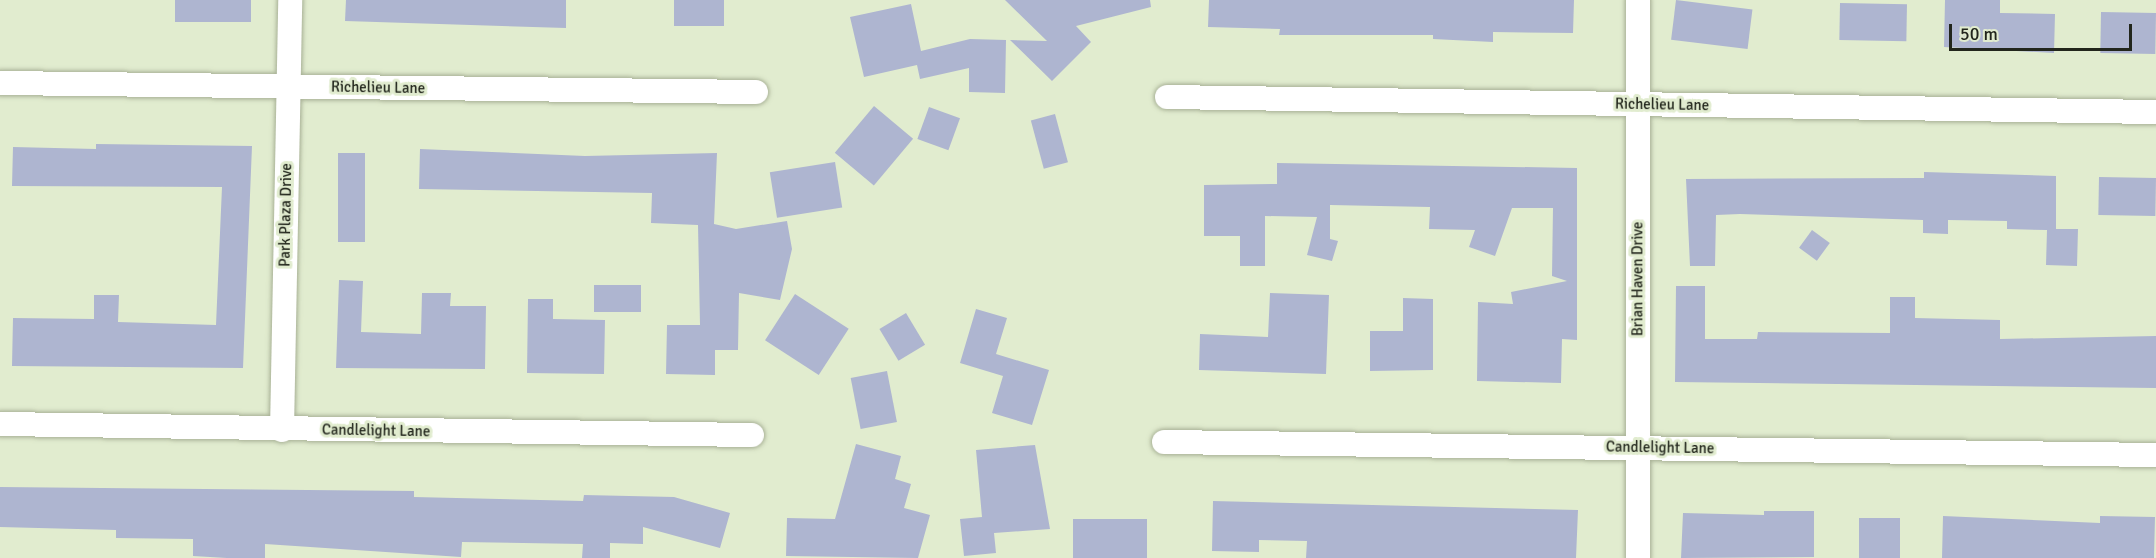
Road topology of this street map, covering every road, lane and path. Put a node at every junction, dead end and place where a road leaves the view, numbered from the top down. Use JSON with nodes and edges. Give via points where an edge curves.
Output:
{"nodes":[{"id":1,"x":290,"y":0,"type":"edge"},
{"id":2,"x":1638,"y":0,"type":"edge"},
{"id":3,"x":0,"y":83,"type":"edge"},
{"id":4,"x":288,"y":87,"type":"junction"},
{"id":5,"x":756,"y":92,"type":"dead end"},
{"id":6,"x":1167,"y":97,"type":"dead end"},
{"id":7,"x":1638,"y":105,"type":"junction"},
{"id":8,"x":2156,"y":112,"type":"edge"},
{"id":9,"x":0,"y":424,"type":"edge"},
{"id":10,"x":282,"y":430,"type":"junction"},
{"id":11,"x":752,"y":435,"type":"dead end"},
{"id":12,"x":1164,"y":442,"type":"dead end"},
{"id":13,"x":1638,"y":448,"type":"junction"},
{"id":14,"x":2156,"y":454,"type":"edge"},
{"id":15,"x":1638,"y":558,"type":"edge"}],
"edges":[{"from":1,"to":4,"type":"street","name":"Park Plaza Drive"},
{"from":2,"to":7,"type":"street","name":"Brian Haven Drive"},
{"from":3,"to":4,"type":"street","name":"Richelieu Lane"},
{"from":4,"to":5,"type":"street","name":"Richelieu Lane"},
{"from":4,"to":10,"type":"street","name":"Park Plaza Drive"},
{"from":6,"to":7,"type":"street","name":"Richelieu Lane"},
{"from":7,"to":8,"type":"street","name":"Richelieu Lane"},
{"from":7,"to":13,"type":"street","name":"Brian Haven Drive"},
{"from":9,"to":10,"type":"street","name":"Candlelight Lane"},
{"from":10,"to":11,"type":"street","name":"Candlelight Lane"},
{"from":12,"to":13,"type":"street","name":"Candlelight Lane"},
{"from":13,"to":14,"type":"street","name":"Candlelight Lane"},
{"from":13,"to":15,"type":"street","name":"Brian Haven Drive"}]}
